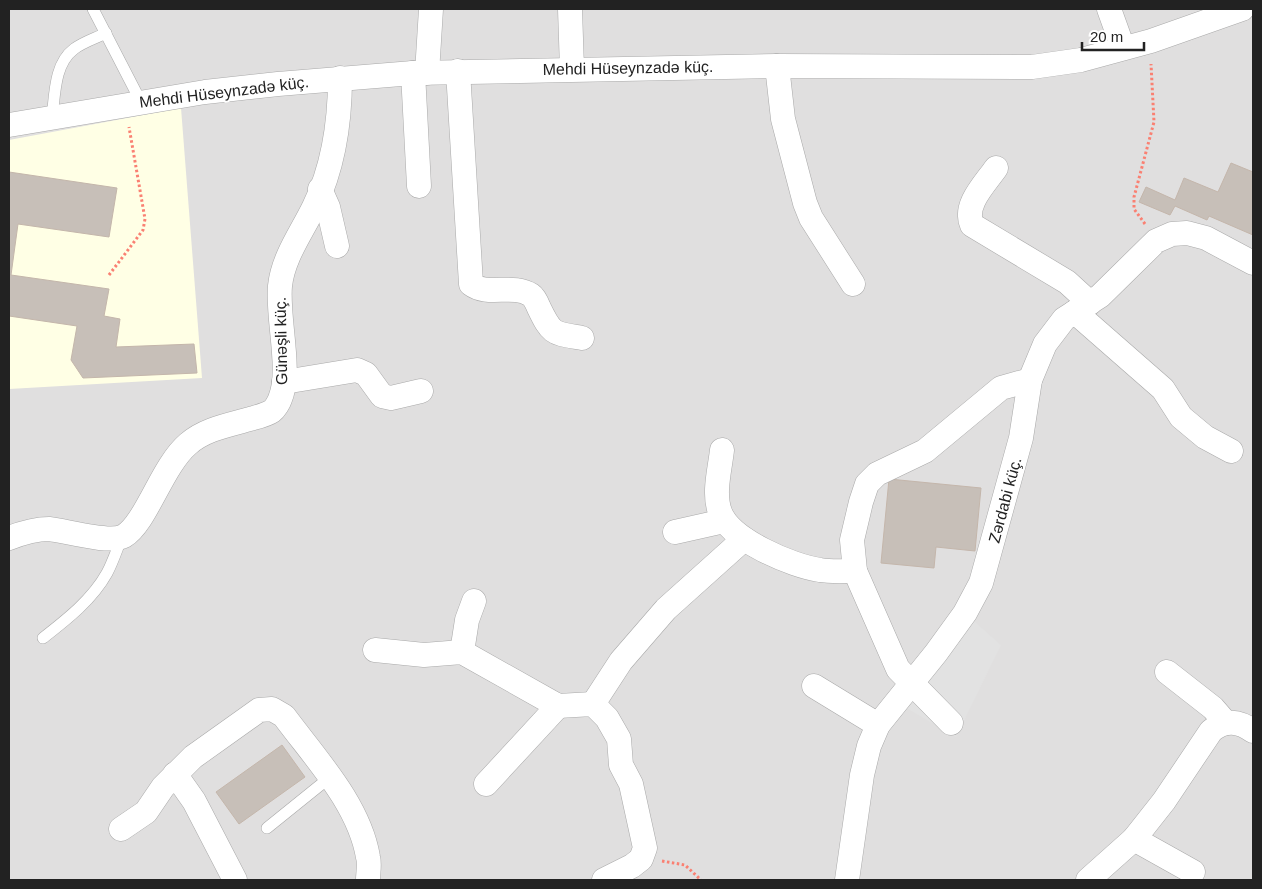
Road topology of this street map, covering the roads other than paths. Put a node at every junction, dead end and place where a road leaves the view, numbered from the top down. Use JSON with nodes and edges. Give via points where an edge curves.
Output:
{"nodes":[{"id":1,"x":93,"y":9,"type":"edge"},
{"id":2,"x":431,"y":9,"type":"edge"},
{"id":3,"x":570,"y":9,"type":"edge"},
{"id":4,"x":1109,"y":9,"type":"edge"},
{"id":5,"x":1242,"y":9,"type":"edge"},
{"id":6,"x":106,"y":33,"type":"junction"},
{"id":7,"x":1123,"y":48,"type":"junction"},
{"id":8,"x":777,"y":66,"type":"junction"},
{"id":9,"x":572,"y":69,"type":"junction"},
{"id":10,"x":458,"y":71,"type":"junction"},
{"id":11,"x":420,"y":73,"type":"junction"},
{"id":12,"x":340,"y":78,"type":"junction"},
{"id":13,"x":134,"y":103,"type":"junction"},
{"id":14,"x":52,"y":118,"type":"junction"},
{"id":15,"x":9,"y":125,"type":"edge"},
{"id":16,"x":996,"y":168,"type":"dead end"},
{"id":17,"x":419,"y":186,"type":"dead end"},
{"id":18,"x":320,"y":189,"type":"junction"},
{"id":19,"x":337,"y":246,"type":"dead end"},
{"id":20,"x":1253,"y":264,"type":"edge"},
{"id":21,"x":853,"y":284,"type":"dead end"},
{"id":22,"x":1082,"y":307,"type":"junction"},
{"id":23,"x":582,"y":338,"type":"dead end"},
{"id":24,"x":1030,"y":380,"type":"junction"},
{"id":25,"x":284,"y":382,"type":"junction"},
{"id":26,"x":421,"y":391,"type":"dead end"},
{"id":27,"x":722,"y":450,"type":"dead end"},
{"id":28,"x":1231,"y":451,"type":"dead end"},
{"id":29,"x":724,"y":521,"type":"junction"},
{"id":30,"x":675,"y":532,"type":"dead end"},
{"id":31,"x":122,"y":537,"type":"junction"},
{"id":32,"x":9,"y":538,"type":"edge"},
{"id":33,"x":744,"y":539,"type":"junction"},
{"id":34,"x":855,"y":571,"type":"junction"},
{"id":35,"x":474,"y":600,"type":"dead end"},
{"id":36,"x":43,"y":638,"type":"dead end"},
{"id":37,"x":375,"y":650,"type":"dead end"},
{"id":38,"x":462,"y":652,"type":"junction"},
{"id":39,"x":1167,"y":672,"type":"dead end"},
{"id":40,"x":911,"y":683,"type":"junction"},
{"id":41,"x":814,"y":686,"type":"dead end"},
{"id":42,"x":593,"y":704,"type":"junction"},
{"id":43,"x":558,"y":706,"type":"junction"},
{"id":44,"x":951,"y":723,"type":"dead end"},
{"id":45,"x":1226,"y":723,"type":"junction"},
{"id":46,"x":878,"y":725,"type":"junction"},
{"id":47,"x":1253,"y":731,"type":"edge"},
{"id":48,"x":175,"y":774,"type":"junction"},
{"id":49,"x":329,"y":778,"type":"junction"},
{"id":50,"x":486,"y":784,"type":"dead end"},
{"id":51,"x":267,"y":828,"type":"dead end"},
{"id":52,"x":121,"y":829,"type":"dead end"},
{"id":53,"x":1134,"y":839,"type":"junction"},
{"id":54,"x":1193,"y":872,"type":"dead end"},
{"id":55,"x":362,"y":879,"type":"edge"},
{"id":56,"x":235,"y":880,"type":"edge"},
{"id":57,"x":604,"y":880,"type":"edge"},
{"id":58,"x":847,"y":880,"type":"edge"},
{"id":59,"x":1088,"y":880,"type":"edge"}],
"edges":[{"from":1,"to":6,"type":"lane"},
{"from":2,"to":11,"type":"street"},
{"from":3,"to":9,"type":"street"},
{"from":4,"to":7,"type":"street"},
{"from":5,"to":7,"type":"street","name":"Mehdi Hüseynzadə küç."},
{"from":6,"to":13,"type":"lane"},
{"from":6,"to":14,"type":"lane","via":[[75,48],[65,57],[58,73]]},
{"from":7,"to":8,"type":"street","name":"Mehdi Hüseynzadə küç.","via":[[1072,61],[1003,68]]},
{"from":8,"to":9,"type":"street","name":"Mehdi Hüseynzadə küç."},
{"from":8,"to":21,"type":"street","via":[[783,119],[811,218]]},
{"from":9,"to":10,"type":"street","name":"Mehdi Hüseynzadə küç."},
{"from":10,"to":11,"type":"street","name":"Mehdi Hüseynzadə küç."},
{"from":10,"to":23,"type":"street","via":[[471,284],[478,289],[527,293],[532,296],[548,327],[558,334]]},
{"from":11,"to":12,"type":"street","name":"Mehdi Hüseynzadə küç."},
{"from":11,"to":17,"type":"street"},
{"from":12,"to":13,"type":"street","name":"Mehdi Hüseynzadə küç."},
{"from":12,"to":18,"type":"street","name":"Günəşli küç.","via":[[338,127]]},
{"from":13,"to":14,"type":"street","name":"Mehdi Hüseynzadə küç."},
{"from":14,"to":15,"type":"street","name":"Mehdi Hüseynzadə küç."},
{"from":16,"to":22,"type":"street","via":[[970,206],[968,216],[972,225],[1066,282]]},
{"from":18,"to":19,"type":"street","via":[[328,207]]},
{"from":18,"to":25,"type":"street","name":"Günəşli küç.","via":[[286,262],[280,284]]},
{"from":20,"to":22,"type":"street","name":"Zərdabi küç.","via":[[1206,238],[1187,233],[1172,234],[1156,241],[1113,285]]},
{"from":22,"to":24,"type":"street","name":"Zərdabi küç.","via":[[1056,327]]},
{"from":22,"to":28,"type":"street","via":[[1163,389],[1181,418],[1205,437]]},
{"from":24,"to":34,"type":"street","via":[[1002,388],[925,451],[876,474],[867,484],[852,540]]},
{"from":24,"to":40,"type":"street","name":"Zərdabi küç.","via":[[1021,438],[981,583],[965,613]]},
{"from":25,"to":26,"type":"street","via":[[356,370],[366,374],[382,396],[391,398]]},
{"from":25,"to":31,"type":"street","name":"Günəşli küç.","via":[[280,400],[272,411],[210,430],[188,443],[171,461],[134,527]]},
{"from":27,"to":29,"type":"street","via":[[717,490]]},
{"from":29,"to":30,"type":"street"},
{"from":29,"to":33,"type":"street"},
{"from":31,"to":32,"type":"street","via":[[105,539],[47,529]]},
{"from":31,"to":36,"type":"lane","via":[[106,574],[87,599]]},
{"from":33,"to":34,"type":"street","via":[[802,566]]},
{"from":33,"to":42,"type":"street","via":[[666,609],[621,661]]},
{"from":34,"to":40,"type":"street","via":[[890,654]]},
{"from":35,"to":38,"type":"street"},
{"from":37,"to":38,"type":"street","via":[[424,655]]},
{"from":38,"to":43,"type":"street"},
{"from":39,"to":45,"type":"street"},
{"from":40,"to":44,"type":"street"},
{"from":40,"to":46,"type":"street","name":"Zərdabi küç."},
{"from":41,"to":46,"type":"street"},
{"from":42,"to":43,"type":"street"},
{"from":42,"to":57,"type":"street","via":[[607,718],[619,739],[622,766],[631,784],[645,848],[642,859]]},
{"from":43,"to":50,"type":"street"},
{"from":45,"to":47,"type":"street","via":[[1243,724]]},
{"from":45,"to":53,"type":"street","via":[[1211,731]]},
{"from":46,"to":58,"type":"street","name":"Zərdabi küç.","via":[[868,746],[862,775]]},
{"from":48,"to":49,"type":"street","via":[[193,757],[259,710],[272,709],[284,716]]},
{"from":48,"to":52,"type":"street","via":[[146,812]]},
{"from":48,"to":56,"type":"street","via":[[194,802]]},
{"from":49,"to":51,"type":"lane"},
{"from":49,"to":55,"type":"street","via":[[349,808],[362,836],[369,859]]},
{"from":53,"to":54,"type":"street"},
{"from":53,"to":59,"type":"street"}]}
